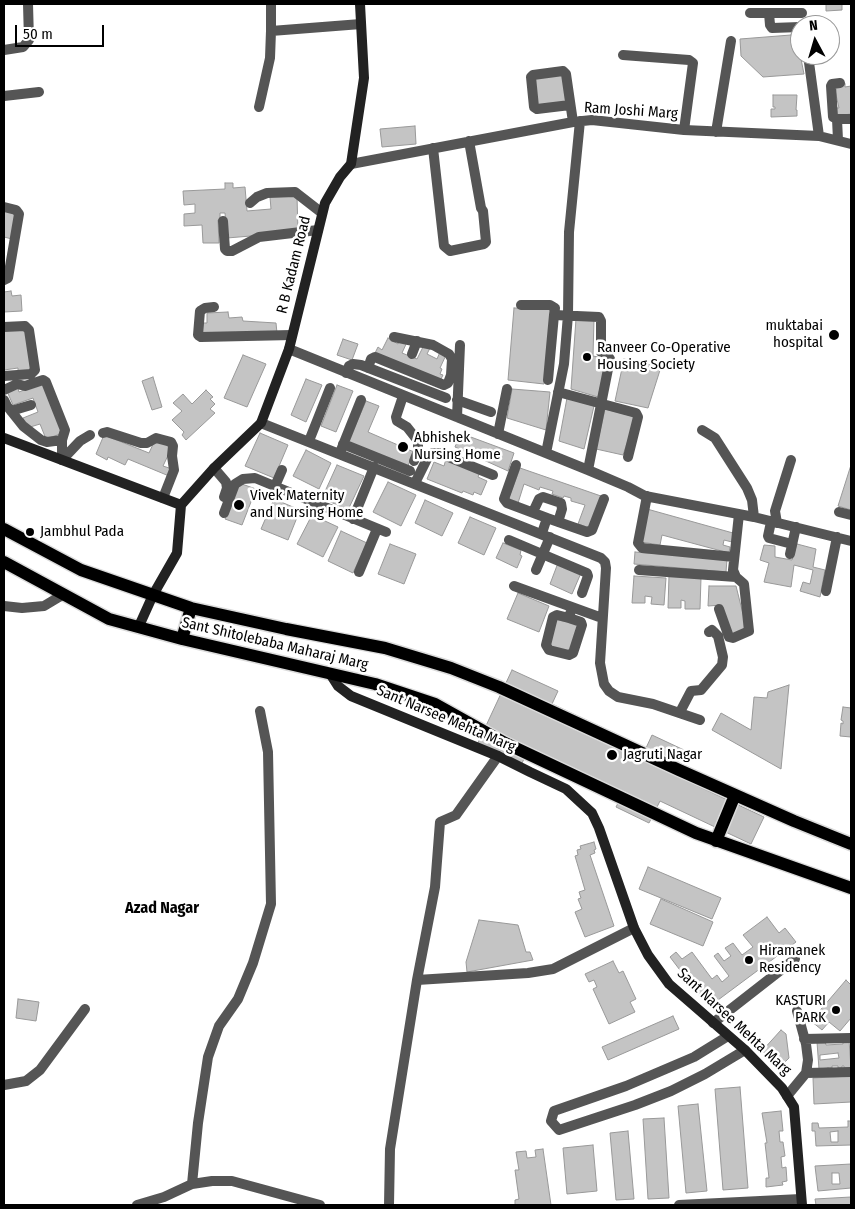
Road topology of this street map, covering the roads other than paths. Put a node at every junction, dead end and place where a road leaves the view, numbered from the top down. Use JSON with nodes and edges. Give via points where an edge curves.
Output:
{"nodes":[{"id":1,"x":28,"y":4,"type":"edge"},
{"id":2,"x":271,"y":4,"type":"edge"},
{"id":3,"x":360,"y":4,"type":"edge"},
{"id":4,"x":801,"y":8,"type":"edge"},
{"id":5,"x":750,"y":13,"type":"dead end"},
{"id":6,"x":769,"y":13,"type":"junction"},
{"id":7,"x":361,"y":24,"type":"junction"},
{"id":8,"x":790,"y":27,"type":"edge"},
{"id":9,"x":271,"y":31,"type":"junction"},
{"id":10,"x":731,"y":41,"type":"dead end"},
{"id":11,"x":4,"y":50,"type":"edge"},
{"id":12,"x":623,"y":56,"type":"dead end"},
{"id":13,"x":809,"y":65,"type":"edge"},
{"id":14,"x":840,"y":84,"type":"dead end"},
{"id":15,"x":39,"y":92,"type":"dead end"},
{"id":16,"x":4,"y":96,"type":"edge"},
{"id":17,"x":570,"y":105,"type":"junction"},
{"id":18,"x":259,"y":107,"type":"dead end"},
{"id":19,"x":851,"y":119,"type":"edge"},
{"id":20,"x":837,"y":120,"type":"junction"},
{"id":21,"x":576,"y":121,"type":"junction"},
{"id":22,"x":684,"y":130,"type":"junction"},
{"id":23,"x":716,"y":132,"type":"junction"},
{"id":24,"x":819,"y":136,"type":"junction"},
{"id":25,"x":838,"y":140,"type":"junction"},
{"id":26,"x":469,"y":141,"type":"junction"},
{"id":27,"x":851,"y":144,"type":"edge"},
{"id":28,"x":433,"y":148,"type":"junction"},
{"id":29,"x":350,"y":164,"type":"junction"},
{"id":30,"x":250,"y":202,"type":"dead end"},
{"id":31,"x":4,"y":207,"type":"edge"},
{"id":32,"x":322,"y":213,"type":"junction"},
{"id":33,"x":223,"y":221,"type":"dead end"},
{"id":34,"x":318,"y":230,"type":"junction"},
{"id":35,"x":8,"y":247,"type":"edge"},
{"id":36,"x":4,"y":280,"type":"edge"},
{"id":37,"x":521,"y":305,"type":"dead end"},
{"id":38,"x":214,"y":308,"type":"dead end"},
{"id":39,"x":554,"y":315,"type":"junction"},
{"id":40,"x":568,"y":315,"type":"junction"},
{"id":41,"x":4,"y":327,"type":"edge"},
{"id":42,"x":292,"y":336,"type":"junction"},
{"id":43,"x":394,"y":337,"type":"dead end"},
{"id":44,"x":552,"y":340,"type":"junction"},
{"id":45,"x":417,"y":341,"type":"junction"},
{"id":46,"x":566,"y":341,"type":"junction"},
{"id":47,"x":460,"y":345,"type":"dead end"},
{"id":48,"x":289,"y":349,"type":"junction"},
{"id":49,"x":412,"y":354,"type":"dead end"},
{"id":50,"x":550,"y":363,"type":"junction"},
{"id":51,"x":564,"y":364,"type":"junction"},
{"id":52,"x":368,"y":368,"type":"junction"},
{"id":53,"x":346,"y":373,"type":"junction"},
{"id":54,"x":4,"y":376,"type":"edge"},
{"id":55,"x":548,"y":380,"type":"dead end"},
{"id":56,"x":330,"y":388,"type":"dead end"},
{"id":57,"x":507,"y":389,"type":"dead end"},
{"id":58,"x":4,"y":390,"type":"edge"},
{"id":59,"x":558,"y":392,"type":"junction"},
{"id":60,"x":403,"y":396,"type":"junction"},
{"id":61,"x":446,"y":398,"type":"dead end"},
{"id":62,"x":4,"y":400,"type":"edge"},
{"id":63,"x":361,"y":400,"type":"dead end"},
{"id":64,"x":458,"y":400,"type":"junction"},
{"id":65,"x":31,"y":405,"type":"dead end"},
{"id":66,"x":601,"y":405,"type":"junction"},
{"id":67,"x":11,"y":411,"type":"junction"},
{"id":68,"x":491,"y":412,"type":"dead end"},
{"id":69,"x":457,"y":417,"type":"junction"},
{"id":70,"x":261,"y":423,"type":"junction"},
{"id":71,"x":702,"y":430,"type":"dead end"},
{"id":72,"x":103,"y":433,"type":"dead end"},
{"id":73,"x":498,"y":434,"type":"junction"},
{"id":74,"x":90,"y":435,"type":"dead end"},
{"id":75,"x":4,"y":438,"type":"edge"},
{"id":76,"x":62,"y":440,"type":"junction"},
{"id":77,"x":309,"y":441,"type":"junction"},
{"id":78,"x":342,"y":449,"type":"junction"},
{"id":79,"x":546,"y":453,"type":"junction"},
{"id":80,"x":628,"y":457,"type":"dead end"},
{"id":81,"x":62,"y":460,"type":"junction"},
{"id":82,"x":791,"y":460,"type":"dead end"},
{"id":83,"x":516,"y":465,"type":"dead end"},
{"id":84,"x":374,"y":467,"type":"junction"},
{"id":85,"x":214,"y":468,"type":"junction"},
{"id":86,"x":282,"y":470,"type":"dead end"},
{"id":87,"x":588,"y":470,"type":"junction"},
{"id":88,"x":492,"y":475,"type":"dead end"},
{"id":89,"x":415,"y":483,"type":"junction"},
{"id":90,"x":230,"y":486,"type":"junction"},
{"id":91,"x":275,"y":486,"type":"junction"},
{"id":92,"x":647,"y":496,"type":"junction"},
{"id":93,"x":163,"y":498,"type":"junction"},
{"id":94,"x":604,"y":498,"type":"dead end"},
{"id":95,"x":223,"y":500,"type":"dead end"},
{"id":96,"x":181,"y":505,"type":"junction"},
{"id":97,"x":533,"y":512,"type":"junction"},
{"id":98,"x":840,"y":512,"type":"dead end"},
{"id":99,"x":224,"y":513,"type":"dead end"},
{"id":100,"x":738,"y":514,"type":"junction"},
{"id":101,"x":851,"y":515,"type":"edge"},
{"id":102,"x":754,"y":517,"type":"junction"},
{"id":103,"x":547,"y":518,"type":"junction"},
{"id":104,"x":353,"y":519,"type":"junction"},
{"id":105,"x":558,"y":522,"type":"junction"},
{"id":106,"x":774,"y":523,"type":"junction"},
{"id":107,"x":796,"y":527,"type":"junction"},
{"id":108,"x":4,"y":529,"type":"edge"},
{"id":109,"x":546,"y":535,"type":"junction"},
{"id":110,"x":837,"y":537,"type":"junction"},
{"id":111,"x":509,"y":540,"type":"dead end"},
{"id":112,"x":851,"y":540,"type":"edge"},
{"id":113,"x":792,"y":544,"type":"junction"},
{"id":114,"x":544,"y":553,"type":"junction"},
{"id":115,"x":790,"y":554,"type":"dead end"},
{"id":116,"x":734,"y":557,"type":"junction"},
{"id":117,"x":4,"y":562,"type":"edge"},
{"id":118,"x":536,"y":570,"type":"dead end"},
{"id":119,"x":639,"y":570,"type":"dead end"},
{"id":120,"x":359,"y":572,"type":"dead end"},
{"id":121,"x":736,"y":577,"type":"junction"},
{"id":122,"x":514,"y":586,"type":"dead end"},
{"id":123,"x":826,"y":591,"type":"dead end"},
{"id":124,"x":582,"y":593,"type":"dead end"},
{"id":125,"x":64,"y":594,"type":"junction"},
{"id":126,"x":153,"y":595,"type":"junction"},
{"id":127,"x":4,"y":606,"type":"edge"},
{"id":128,"x":572,"y":607,"type":"junction"},
{"id":129,"x":191,"y":608,"type":"junction"},
{"id":130,"x":719,"y":610,"type":"dead end"},
{"id":131,"x":569,"y":618,"type":"dead end"},
{"id":132,"x":602,"y":618,"type":"junction"},
{"id":133,"x":138,"y":626,"type":"junction"},
{"id":134,"x":709,"y":632,"type":"dead end"},
{"id":135,"x":182,"y":639,"type":"junction"},
{"id":136,"x":331,"y":675,"type":"junction"},
{"id":137,"x":260,"y":711,"type":"dead end"},
{"id":138,"x":680,"y":712,"type":"junction"},
{"id":139,"x":700,"y":720,"type":"dead end"},
{"id":140,"x":498,"y":756,"type":"junction"},
{"id":141,"x":735,"y":795,"type":"junction"},
{"id":142,"x":716,"y":840,"type":"junction"},
{"id":143,"x":851,"y":844,"type":"edge"},
{"id":144,"x":851,"y":888,"type":"edge"},
{"id":145,"x":634,"y":928,"type":"junction"},
{"id":146,"x":795,"y":959,"type":"dead end"},
{"id":147,"x":417,"y":980,"type":"junction"},
{"id":148,"x":85,"y":1008,"type":"dead end"},
{"id":149,"x":797,"y":1011,"type":"dead end"},
{"id":150,"x":713,"y":1023,"type":"junction"},
{"id":151,"x":728,"y":1036,"type":"junction"},
{"id":152,"x":851,"y":1038,"type":"edge"},
{"id":153,"x":804,"y":1039,"type":"junction"},
{"id":154,"x":745,"y":1050,"type":"junction"},
{"id":155,"x":851,"y":1072,"type":"edge"},
{"id":156,"x":806,"y":1073,"type":"junction"},
{"id":157,"x":4,"y":1085,"type":"edge"},
{"id":158,"x":787,"y":1096,"type":"junction"},
{"id":159,"x":192,"y":1184,"type":"junction"},
{"id":160,"x":164,"y":1201,"type":"edge"},
{"id":161,"x":802,"y":1202,"type":"edge"},
{"id":162,"x":137,"y":1205,"type":"edge"},
{"id":163,"x":320,"y":1205,"type":"edge"},
{"id":164,"x":388,"y":1205,"type":"edge"},
{"id":165,"x":679,"y":1205,"type":"edge"}],
"edges":[{"from":1,"to":11,"type":"street","via":[[30,33],[27,45]]},
{"from":2,"to":9,"type":"street"},
{"from":3,"to":7,"type":"street","name":"R B Kadam Road"},
{"from":4,"to":6,"type":"street"},
{"from":5,"to":6,"type":"street"},
{"from":6,"to":8,"type":"street","via":[[772,28]]},
{"from":7,"to":9,"type":"street"},
{"from":7,"to":29,"type":"street","name":"R B Kadam Road","via":[[364,78]]},
{"from":9,"to":18,"type":"street","via":[[270,58]]},
{"from":10,"to":23,"type":"street"},
{"from":12,"to":22,"type":"street","via":[[689,60],[692,64]]},
{"from":13,"to":24,"type":"street"},
{"from":14,"to":20,"type":"street","via":[[831,86],[833,117]]},
{"from":15,"to":16,"type":"street"},
{"from":17,"to":17,"type":"street","via":[[563,71],[530,77],[534,108]]},
{"from":17,"to":21,"type":"street"},
{"from":19,"to":20,"type":"street"},
{"from":20,"to":25,"type":"street"},
{"from":21,"to":22,"type":"street","name":"Ram Joshi Marg"},
{"from":21,"to":26,"type":"street","name":"Ram Joshi Marg"},
{"from":21,"to":40,"type":"street"},
{"from":22,"to":23,"type":"street","name":"Ram Joshi Marg"},
{"from":23,"to":24,"type":"street","name":"Ram Joshi Marg"},
{"from":24,"to":25,"type":"street","name":"Ram Joshi Marg"},
{"from":25,"to":27,"type":"street","name":"Ram Joshi Marg"},
{"from":26,"to":28,"type":"street","name":"Ram Joshi Marg"},
{"from":26,"to":28,"type":"street","via":[[486,242],[450,251],[444,246]]},
{"from":28,"to":29,"type":"street","name":"Ram Joshi Marg"},
{"from":29,"to":32,"type":"street","name":"R B Kadam Road"},
{"from":30,"to":32,"type":"street","via":[[267,193],[295,192]]},
{"from":31,"to":35,"type":"street","via":[[19,214]]},
{"from":32,"to":34,"type":"street","name":"R B Kadam Road"},
{"from":33,"to":34,"type":"street","via":[[227,251],[259,237]]},
{"from":34,"to":42,"type":"street","name":"R B Kadam Road"},
{"from":35,"to":36,"type":"street","via":[[8,278]]},
{"from":37,"to":39,"type":"street","via":[[550,305],[555,308]]},
{"from":38,"to":42,"type":"street","via":[[200,312],[198,335],[201,337]]},
{"from":39,"to":40,"type":"street"},
{"from":39,"to":44,"type":"street"},
{"from":40,"to":46,"type":"street"},
{"from":40,"to":66,"type":"street","via":[[599,317],[602,321],[601,352],[610,359]]},
{"from":41,"to":54,"type":"street","via":[[25,326],[29,330],[35,370],[31,374]]},
{"from":42,"to":48,"type":"street","name":"R B Kadam Road"},
{"from":43,"to":45,"type":"street"},
{"from":44,"to":46,"type":"street"},
{"from":44,"to":50,"type":"street"},
{"from":45,"to":49,"type":"street"},
{"from":45,"to":52,"type":"street","via":[[433,345],[452,359],[451,375],[444,386],[375,358],[371,359]]},
{"from":46,"to":51,"type":"street"},
{"from":47,"to":64,"type":"street"},
{"from":48,"to":53,"type":"street"},
{"from":48,"to":70,"type":"street","name":"R B Kadam Road"},
{"from":50,"to":51,"type":"street"},
{"from":50,"to":55,"type":"street"},
{"from":51,"to":59,"type":"street"},
{"from":52,"to":53,"type":"street","via":[[353,364]]},
{"from":52,"to":61,"type":"street"},
{"from":53,"to":60,"type":"street"},
{"from":56,"to":77,"type":"street"},
{"from":57,"to":73,"type":"street"},
{"from":58,"to":76,"type":"street","via":[[17,384],[25,386],[43,380],[46,382],[65,430]]},
{"from":59,"to":66,"type":"street"},
{"from":59,"to":79,"type":"street"},
{"from":60,"to":69,"type":"street"},
{"from":60,"to":78,"type":"street","via":[[396,417],[418,441],[412,466]]},
{"from":62,"to":67,"type":"street"},
{"from":63,"to":78,"type":"street"},
{"from":64,"to":68,"type":"street"},
{"from":64,"to":69,"type":"street"},
{"from":65,"to":67,"type":"street"},
{"from":66,"to":80,"type":"street","via":[[636,413],[638,417]]},
{"from":66,"to":87,"type":"street"},
{"from":67,"to":76,"type":"street","via":[[28,431],[41,440]]},
{"from":69,"to":73,"type":"street"},
{"from":70,"to":77,"type":"street"},
{"from":70,"to":85,"type":"street","name":"R B Kadam Road"},
{"from":71,"to":102,"type":"street","via":[[715,438],[747,488]]},
{"from":72,"to":93,"type":"street","via":[[141,443],[156,438],[171,442],[174,446],[174,470]]},
{"from":73,"to":79,"type":"street"},
{"from":74,"to":81,"type":"street"},
{"from":75,"to":81,"type":"street"},
{"from":76,"to":81,"type":"street"},
{"from":77,"to":78,"type":"street"},
{"from":78,"to":84,"type":"street"},
{"from":79,"to":87,"type":"street"},
{"from":81,"to":93,"type":"street"},
{"from":82,"to":106,"type":"street"},
{"from":83,"to":97,"type":"street","via":[[504,499]]},
{"from":84,"to":89,"type":"street"},
{"from":84,"to":104,"type":"street"},
{"from":85,"to":90,"type":"street"},
{"from":85,"to":96,"type":"street","name":"R B Kadam Road"},
{"from":86,"to":91,"type":"street"},
{"from":87,"to":92,"type":"street"},
{"from":88,"to":89,"type":"street","via":[[433,453]]},
{"from":89,"to":109,"type":"street"},
{"from":90,"to":91,"type":"street","via":[[243,479],[256,478]]},
{"from":90,"to":95,"type":"street"},
{"from":90,"to":99,"type":"street"},
{"from":91,"to":104,"type":"street"},
{"from":92,"to":100,"type":"street"},
{"from":92,"to":116,"type":"street","via":[[638,543],[642,548]]},
{"from":93,"to":96,"type":"street"},
{"from":94,"to":105,"type":"street","via":[[592,530],[587,532]]},
{"from":96,"to":126,"type":"street","via":[[177,553]]},
{"from":97,"to":103,"type":"street"},
{"from":97,"to":105,"type":"street","via":[[543,497],[561,503]]},
{"from":98,"to":101,"type":"street"},
{"from":100,"to":102,"type":"street"},
{"from":100,"to":116,"type":"street"},
{"from":102,"to":106,"type":"street"},
{"from":103,"to":105,"type":"street"},
{"from":103,"to":109,"type":"street"},
{"from":104,"to":120,"type":"street","via":[[382,531]]},
{"from":106,"to":107,"type":"street"},
{"from":106,"to":113,"type":"street","via":[[769,538]]},
{"from":107,"to":110,"type":"street"},
{"from":107,"to":113,"type":"street"},
{"from":108,"to":126,"type":"main road","name":"Sant Shitolebaba Maharaj Marg","via":[[81,570]]},
{"from":109,"to":114,"type":"street"},
{"from":109,"to":132,"type":"street","via":[[605,562]]},
{"from":110,"to":112,"type":"street"},
{"from":110,"to":123,"type":"street"},
{"from":111,"to":114,"type":"street"},
{"from":113,"to":115,"type":"street"},
{"from":114,"to":118,"type":"street"},
{"from":114,"to":124,"type":"street","via":[[587,573]]},
{"from":116,"to":121,"type":"street"},
{"from":117,"to":125,"type":"main road","name":"Sant Shitolebaba Maharaj Marg"},
{"from":119,"to":121,"type":"street"},
{"from":121,"to":130,"type":"street","via":[[744,584],[749,631],[729,637]]},
{"from":122,"to":128,"type":"street"},
{"from":125,"to":127,"type":"street","via":[[44,606]]},
{"from":125,"to":133,"type":"main road","name":"Sant Shitolebaba Maharaj Marg","via":[[109,619]]},
{"from":126,"to":129,"type":"main road","name":"Sant Shitolebaba Maharaj Marg"},
{"from":126,"to":133,"type":"street"},
{"from":128,"to":131,"type":"street"},
{"from":128,"to":132,"type":"street"},
{"from":129,"to":135,"type":"main road"},
{"from":129,"to":141,"type":"main road","name":"Sant Shitolebaba Maharaj Marg","via":[[385,648],[451,668]]},
{"from":132,"to":138,"type":"street","via":[[601,674],[609,691],[618,697]]},
{"from":133,"to":135,"type":"main road","name":"Sant Shitolebaba Maharaj Marg"},
{"from":134,"to":138,"type":"street","via":[[712,630],[718,636],[722,665],[701,690],[691,691]]},
{"from":135,"to":136,"type":"main road","name":"Sant Shitolebaba Maharaj Marg"},
{"from":136,"to":140,"type":"street","name":"Sant Narsee Mehta Marg","via":[[338,686],[351,696]]},
{"from":136,"to":142,"type":"main road","name":"Sant Shitolebaba Maharaj Marg","via":[[375,684],[435,704],[538,759],[696,834]]},
{"from":137,"to":159,"type":"street","via":[[268,752],[271,904],[238,999],[219,1026],[208,1057]]},
{"from":138,"to":139,"type":"street"},
{"from":140,"to":145,"type":"street","name":"Sant Narsee Mehta Marg","via":[[566,789],[592,814]]},
{"from":140,"to":147,"type":"street","via":[[456,814],[440,822],[435,887]]},
{"from":141,"to":142,"type":"main road"},
{"from":141,"to":143,"type":"main road","name":"Sant Shitolebaba Maharaj Marg"},
{"from":142,"to":144,"type":"main road","name":"Sant Shitolebaba Maharaj Marg"},
{"from":145,"to":147,"type":"street","via":[[552,969]]},
{"from":145,"to":150,"type":"street","name":"Sant Narsee Mehta Marg","via":[[648,955],[670,984]]},
{"from":146,"to":150,"type":"street"},
{"from":147,"to":164,"type":"street","via":[[390,1149]]},
{"from":148,"to":157,"type":"street","via":[[40,1070],[26,1081]]},
{"from":149,"to":153,"type":"street"},
{"from":150,"to":151,"type":"street","name":"Sant Narsee Mehta Marg"},
{"from":151,"to":154,"type":"street","name":"Sant Narsee Mehta Marg"},
{"from":151,"to":154,"type":"street","via":[[694,1058],[554,1111],[551,1121],[559,1130],[635,1105],[706,1074]]},
{"from":152,"to":153,"type":"street"},
{"from":153,"to":156,"type":"street","via":[[808,1060]]},
{"from":154,"to":158,"type":"street","name":"Sant Narsee Mehta Marg"},
{"from":155,"to":156,"type":"street"},
{"from":156,"to":158,"type":"street"},
{"from":158,"to":161,"type":"street","name":"Sant Narsee Mehta Marg","via":[[794,1106]]},
{"from":159,"to":160,"type":"street"},
{"from":159,"to":163,"type":"street","via":[[232,1181]]},
{"from":160,"to":162,"type":"street"},
{"from":161,"to":165,"type":"street"}]}
